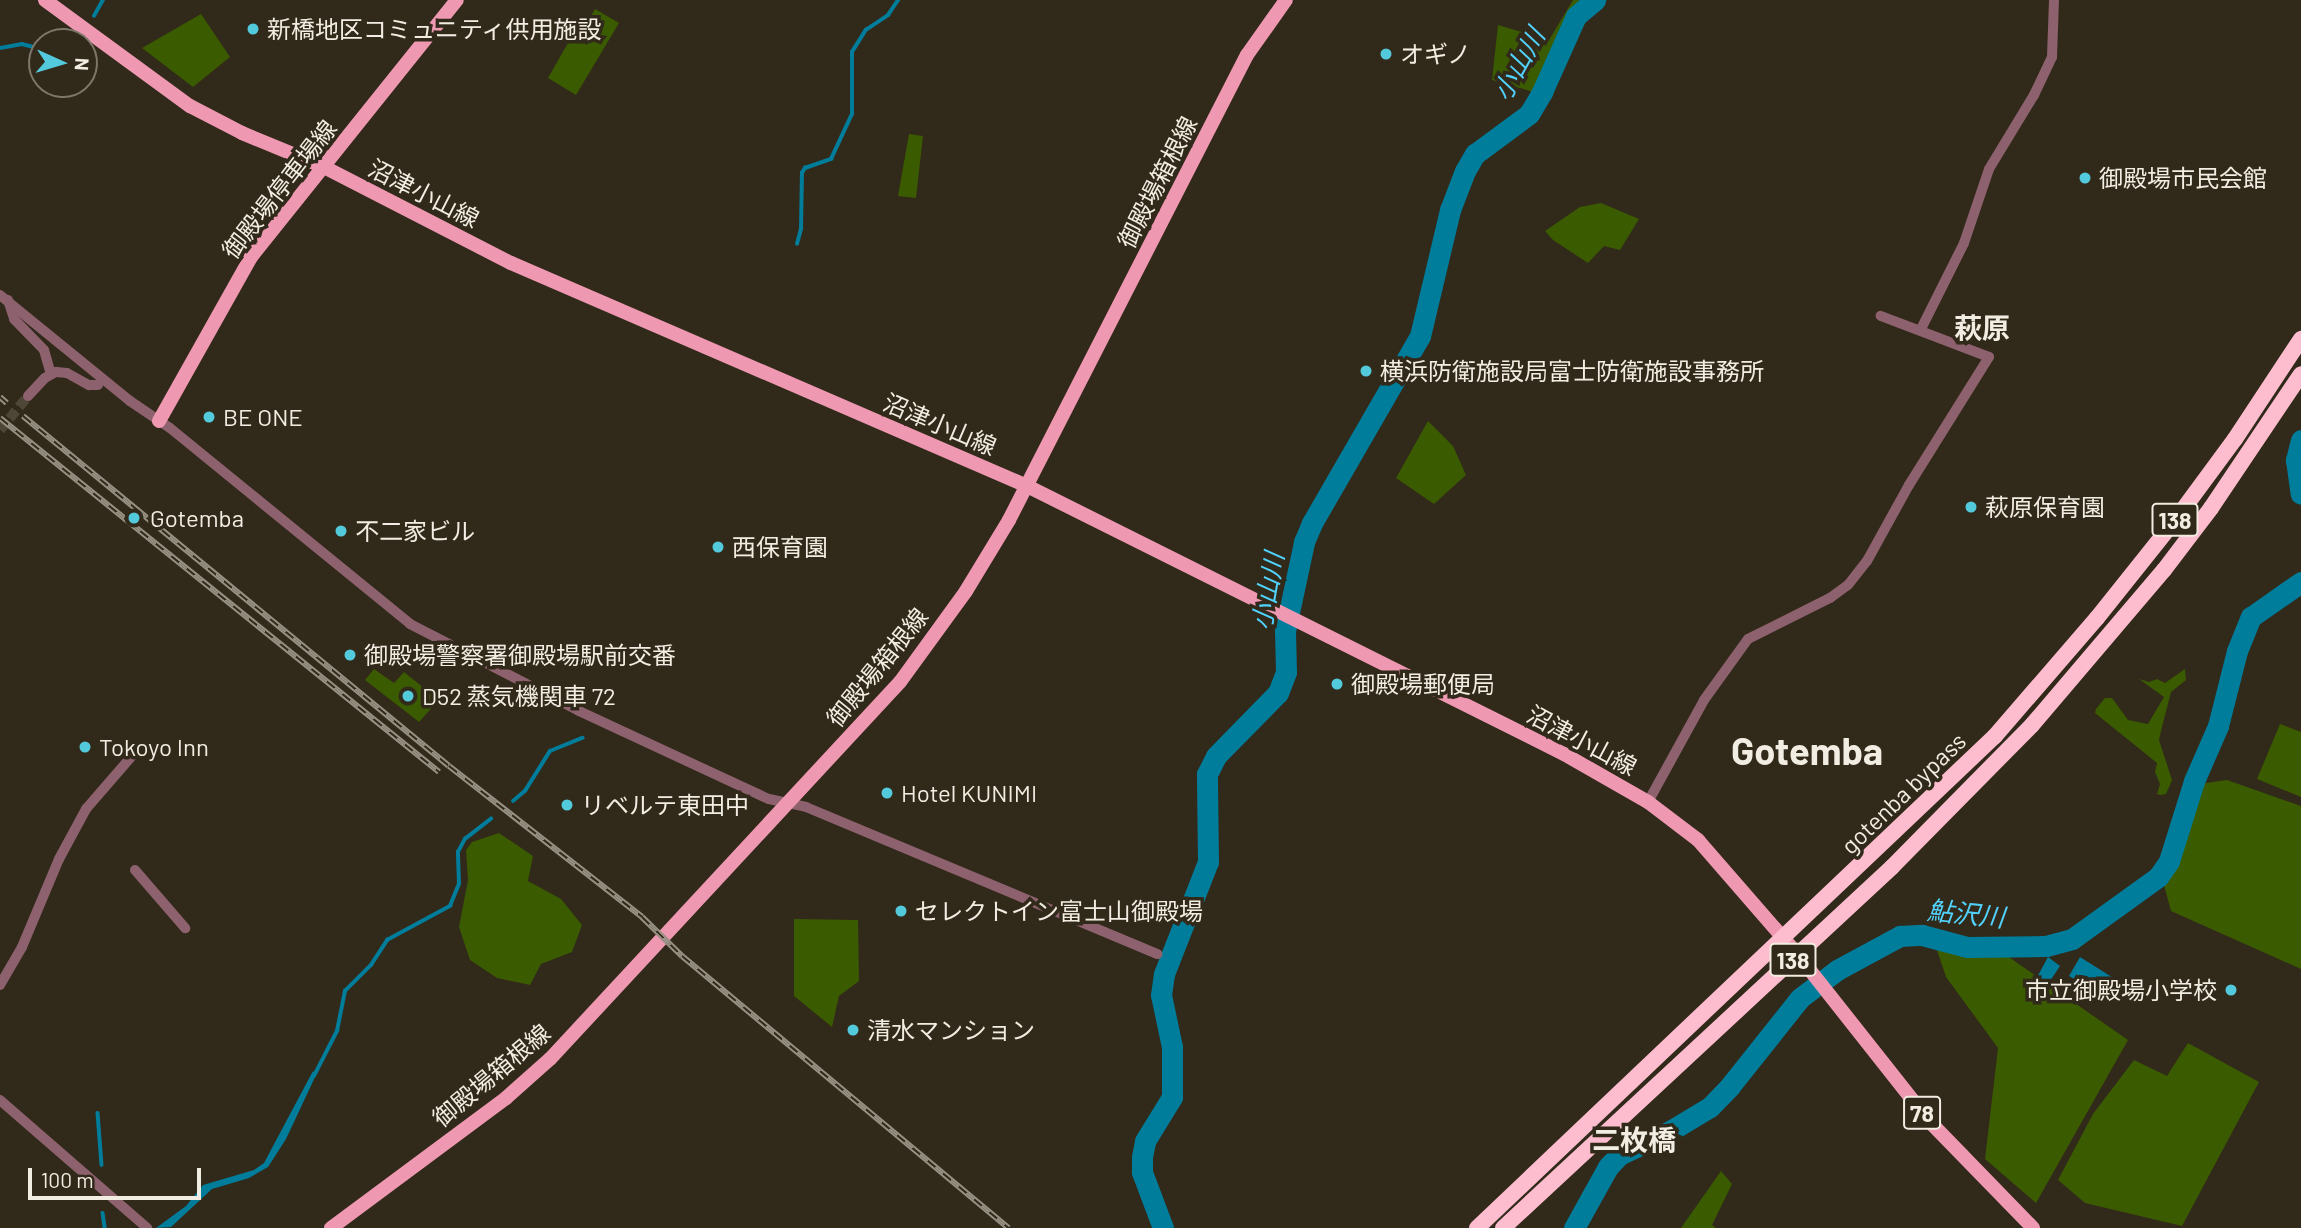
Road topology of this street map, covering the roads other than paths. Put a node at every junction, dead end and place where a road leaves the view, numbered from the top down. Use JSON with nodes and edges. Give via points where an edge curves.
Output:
{"nodes":[{"id":1,"x":45,"y":0,"type":"edge"},
{"id":2,"x":457,"y":0,"type":"edge"},
{"id":3,"x":1286,"y":0,"type":"edge"},
{"id":4,"x":2054,"y":0,"type":"edge"},
{"id":5,"x":324,"y":167,"type":"junction"},
{"id":6,"x":4,"y":298,"type":"edge"},
{"id":7,"x":1881,"y":316,"type":"dead end"},
{"id":8,"x":1921,"y":329,"type":"junction"},
{"id":9,"x":2301,"y":339,"type":"edge"},
{"id":10,"x":51,"y":374,"type":"junction"},
{"id":11,"x":2301,"y":374,"type":"edge"},
{"id":12,"x":98,"y":385,"type":"dead end"},
{"id":13,"x":28,"y":396,"type":"tunnel mouth"},
{"id":14,"x":159,"y":421,"type":"junction"},
{"id":15,"x":1027,"y":486,"type":"junction"},
{"id":16,"x":138,"y":749,"type":"dead end"},
{"id":17,"x":1648,"y":802,"type":"junction"},
{"id":18,"x":135,"y":870,"type":"dead end"},
{"id":19,"x":185,"y":928,"type":"dead end"},
{"id":20,"x":1783,"y":938,"type":"junction"},
{"id":21,"x":1157,"y":954,"type":"dead end"},
{"id":22,"x":1798,"y":955,"type":"junction"},
{"id":23,"x":0,"y":985,"type":"edge"},
{"id":24,"x":0,"y":1100,"type":"edge"},
{"id":25,"x":147,"y":1228,"type":"edge"},
{"id":26,"x":331,"y":1228,"type":"edge"},
{"id":27,"x":1477,"y":1228,"type":"edge"},
{"id":28,"x":1503,"y":1228,"type":"edge"},
{"id":29,"x":2033,"y":1228,"type":"edge"}],
"edges":[{"from":1,"to":5,"type":"main road","name":"沼津小山線","via":[[190,106]]},
{"from":2,"to":5,"type":"main road","name":"御殿場停車場線"},
{"from":3,"to":15,"type":"main road","name":"御殿場箱根線","via":[[1247,55]]},
{"from":4,"to":8,"type":"street","via":[[2052,57],[1989,169],[1964,243]]},
{"from":5,"to":14,"type":"main road","name":"御殿場停車場線","via":[[251,257]]},
{"from":5,"to":15,"type":"main road","name":"沼津小山線","via":[[511,263]]},
{"from":6,"to":10,"type":"street","via":[[14,319],[44,350]]},
{"from":6,"to":14,"type":"street"},
{"from":7,"to":8,"type":"street"},
{"from":8,"to":17,"type":"street","via":[[1989,357],[1867,561],[1848,585],[1830,598],[1748,639],[1704,700]]},
{"from":9,"to":20,"type":"highway","name":"gotenba bypass","number":"138","via":[[2192,497],[2097,618],[1995,736]]},
{"from":10,"to":12,"type":"street","via":[[67,373]]},
{"from":10,"to":13,"type":"street"},
{"from":11,"to":22,"type":"highway","name":"gotenba bypass","number":"138","via":[[2211,508],[2051,704],[1966,794]]},
{"from":14,"to":21,"type":"street","via":[[410,624],[579,711],[757,793],[806,807]]},
{"from":15,"to":17,"type":"main road","name":"沼津小山線","via":[[1564,754]]},
{"from":15,"to":26,"type":"main road","name":"御殿場箱根線","via":[[966,590],[900,682],[663,940],[550,1059],[506,1098]]},
{"from":16,"to":23,"type":"street","via":[[86,809]]},
{"from":17,"to":20,"type":"main road","name":"沼津小山線","via":[[1698,841]]},
{"from":18,"to":19,"type":"street"},
{"from":20,"to":22,"type":"main road","number":"78"},
{"from":20,"to":27,"type":"highway","name":"gotenba bypass","number":"138"},
{"from":22,"to":28,"type":"highway","name":"gotenba bypass","number":"138"},
{"from":22,"to":29,"type":"main road","number":"78","via":[[1930,1122]]},
{"from":24,"to":25,"type":"street"}]}
